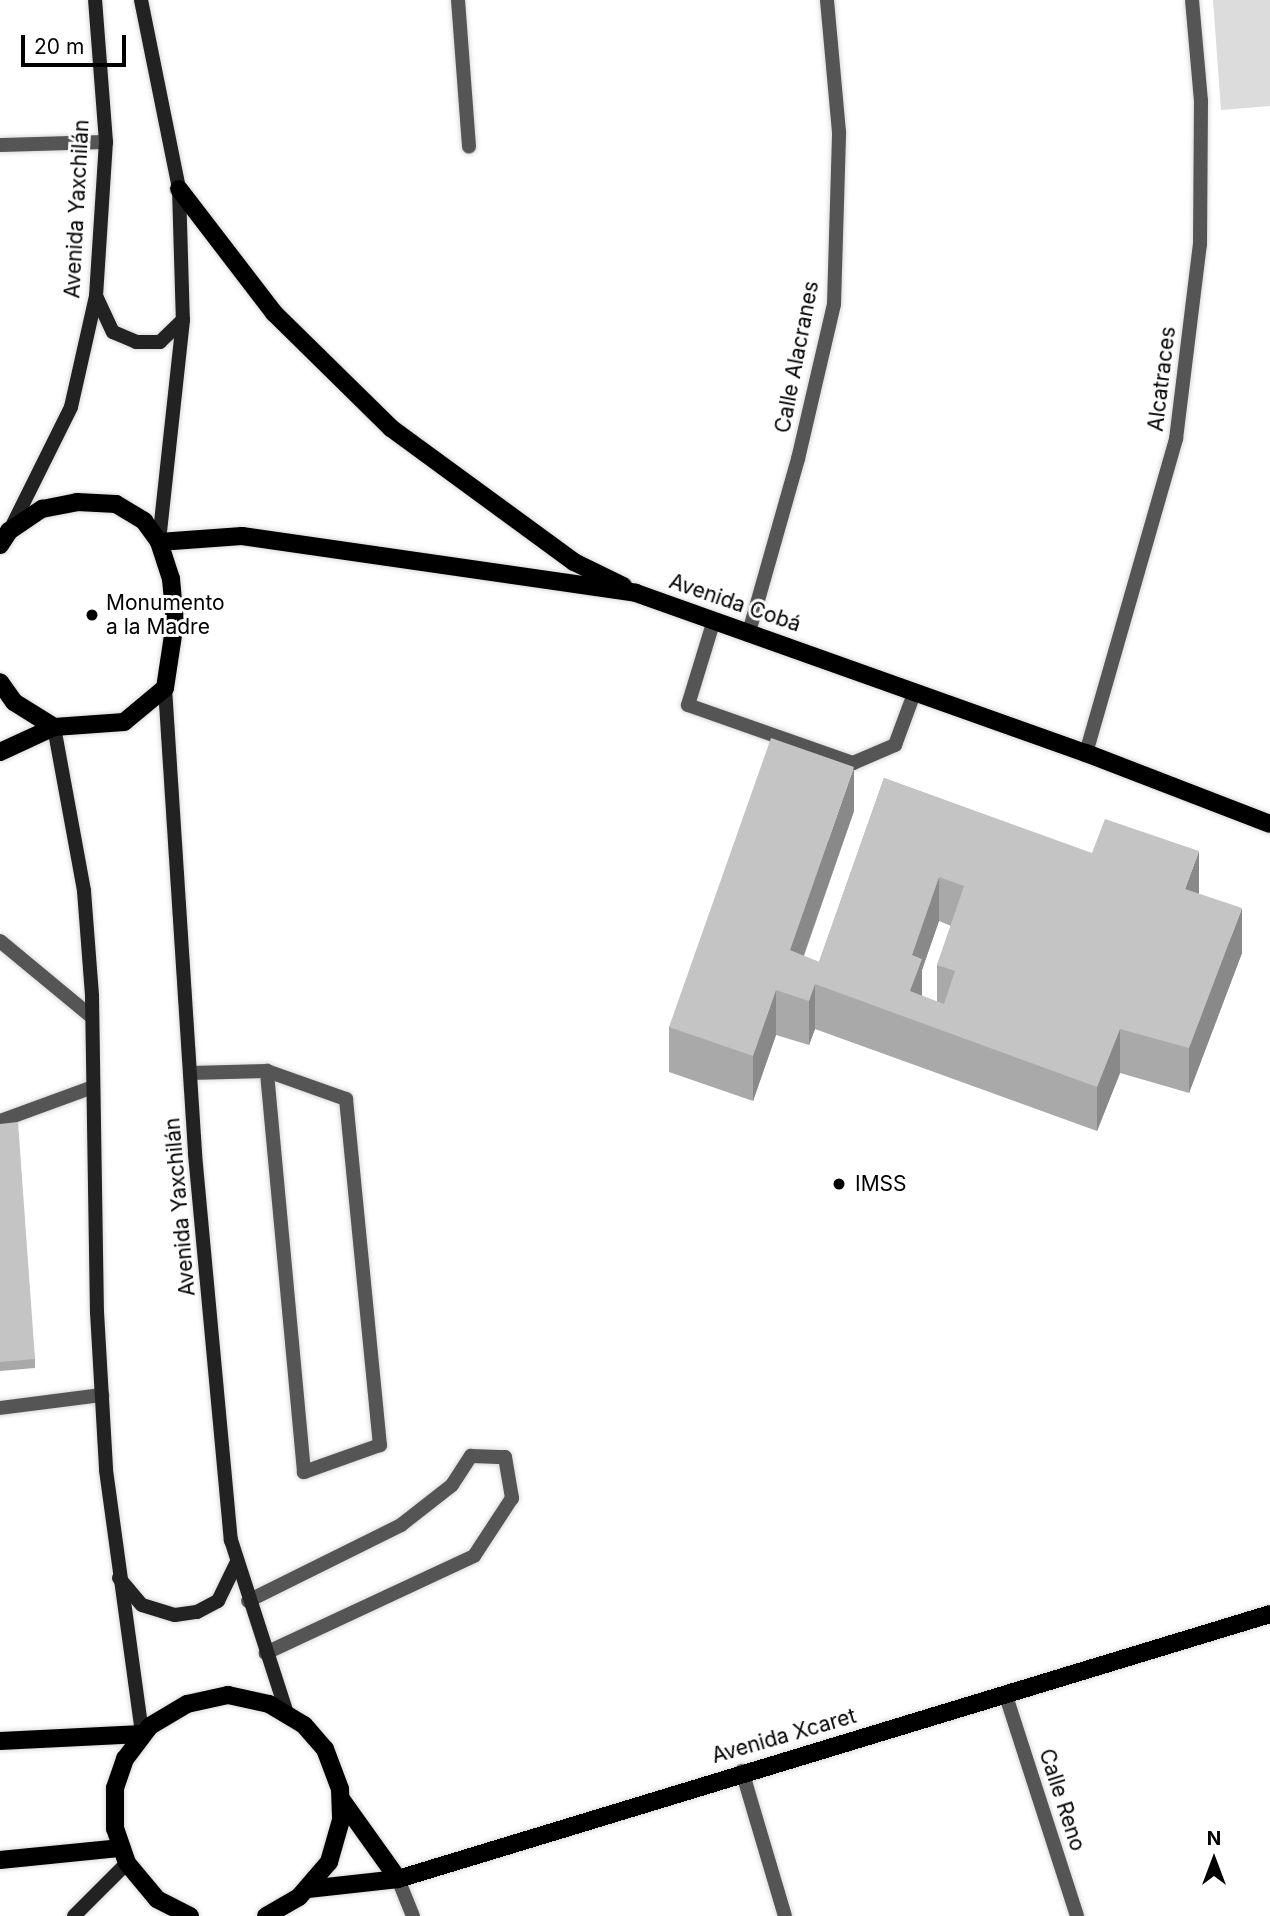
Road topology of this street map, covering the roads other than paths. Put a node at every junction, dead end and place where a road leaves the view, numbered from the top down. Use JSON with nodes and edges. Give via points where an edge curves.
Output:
{"nodes":[{"id":1,"x":95,"y":0,"type":"edge"},
{"id":2,"x":141,"y":0,"type":"edge"},
{"id":3,"x":458,"y":0,"type":"edge"},
{"id":4,"x":827,"y":0,"type":"edge"},
{"id":5,"x":1192,"y":0,"type":"edge"},
{"id":6,"x":106,"y":142,"type":"junction"},
{"id":7,"x":0,"y":145,"type":"edge"},
{"id":8,"x":469,"y":147,"type":"dead end"},
{"id":9,"x":179,"y":189,"type":"junction"},
{"id":10,"x":96,"y":296,"type":"junction"},
{"id":11,"x":183,"y":320,"type":"junction"},
{"id":12,"x":5,"y":538,"type":"edge"},
{"id":13,"x":159,"y":542,"type":"junction"},
{"id":14,"x":636,"y":593,"type":"junction"},
{"id":15,"x":714,"y":620,"type":"junction"},
{"id":16,"x":749,"y":632,"type":"junction"},
{"id":17,"x":0,"y":682,"type":"edge"},
{"id":18,"x":165,"y":688,"type":"junction"},
{"id":19,"x":915,"y":691,"type":"junction"},
{"id":20,"x":54,"y":727,"type":"junction"},
{"id":21,"x":0,"y":752,"type":"edge"},
{"id":22,"x":1086,"y":753,"type":"junction"},
{"id":23,"x":1270,"y":824,"type":"edge"},
{"id":24,"x":0,"y":940,"type":"edge"},
{"id":25,"x":92,"y":1017,"type":"junction"},
{"id":26,"x":267,"y":1071,"type":"junction"},
{"id":27,"x":190,"y":1073,"type":"junction"},
{"id":28,"x":93,"y":1087,"type":"junction"},
{"id":29,"x":0,"y":1121,"type":"edge"},
{"id":30,"x":102,"y":1395,"type":"junction"},
{"id":31,"x":0,"y":1408,"type":"edge"},
{"id":32,"x":236,"y":1564,"type":"junction"},
{"id":33,"x":118,"y":1577,"type":"junction"},
{"id":34,"x":248,"y":1601,"type":"junction"},
{"id":35,"x":1270,"y":1614,"type":"edge"},
{"id":36,"x":266,"y":1653,"type":"junction"},
{"id":37,"x":1006,"y":1696,"type":"junction"},
{"id":38,"x":287,"y":1713,"type":"junction"},
{"id":39,"x":142,"y":1734,"type":"junction"},
{"id":40,"x":0,"y":1741,"type":"edge"},
{"id":41,"x":742,"y":1771,"type":"junction"},
{"id":42,"x":341,"y":1799,"type":"junction"},
{"id":43,"x":124,"y":1855,"type":"junction"},
{"id":44,"x":0,"y":1860,"type":"edge"},
{"id":45,"x":398,"y":1879,"type":"junction"},
{"id":46,"x":308,"y":1889,"type":"junction"},
{"id":47,"x":74,"y":1916,"type":"edge"},
{"id":48,"x":190,"y":1916,"type":"edge"},
{"id":49,"x":266,"y":1916,"type":"edge"},
{"id":50,"x":413,"y":1916,"type":"edge"},
{"id":51,"x":785,"y":1916,"type":"edge"},
{"id":52,"x":1077,"y":1916,"type":"edge"}],
"edges":[{"from":1,"to":6,"type":"main road","name":"Avenida Yaxchilán"},
{"from":2,"to":9,"type":"main road"},
{"from":3,"to":8,"type":"street"},
{"from":4,"to":16,"type":"street","name":"Calle Alacranes","via":[[839,132],[834,304],[798,459]]},
{"from":5,"to":22,"type":"street","name":"Alcatraces","via":[[1201,101],[1200,244],[1176,439]]},
{"from":6,"to":7,"type":"street"},
{"from":6,"to":10,"type":"main road","name":"Avenida Yaxchilán"},
{"from":9,"to":11,"type":"main road"},
{"from":9,"to":14,"type":"main road","via":[[274,313],[391,428],[574,562]]},
{"from":10,"to":11,"type":"main road","via":[[113,332],[136,342],[160,342]]},
{"from":10,"to":12,"type":"main road","name":"Avenida Yaxchilán","via":[[71,407]]},
{"from":11,"to":13,"type":"main road"},
{"from":12,"to":13,"type":"main road","via":[[42,509],[77,502],[116,504],[144,521]]},
{"from":13,"to":14,"type":"main road","name":"Avenida Cobá","via":[[242,536]]},
{"from":13,"to":18,"type":"main road","via":[[171,579],[174,622]]},
{"from":14,"to":15,"type":"main road","name":"Avenida Cobá"},
{"from":15,"to":16,"type":"main road","name":"Avenida Cobá"},
{"from":15,"to":19,"type":"street","via":[[688,705],[840,759],[853,763],[895,745]]},
{"from":16,"to":19,"type":"main road","name":"Avenida Cobá"},
{"from":17,"to":20,"type":"main road","via":[[14,702]]},
{"from":18,"to":20,"type":"main road","via":[[124,722]]},
{"from":18,"to":27,"type":"main road","name":"Avenida Yaxchilán"},
{"from":19,"to":22,"type":"main road","name":"Avenida Cobá"},
{"from":20,"to":21,"type":"main road"},
{"from":20,"to":25,"type":"main road","via":[[84,891]]},
{"from":22,"to":23,"type":"main road","name":"Avenida Cobá"},
{"from":24,"to":25,"type":"street"},
{"from":25,"to":28,"type":"main road"},
{"from":26,"to":26,"type":"street","via":[[346,1099],[380,1445],[304,1472]]},
{"from":26,"to":27,"type":"street"},
{"from":27,"to":32,"type":"main road","name":"Avenida Yaxchilán"},
{"from":28,"to":29,"type":"street"},
{"from":28,"to":30,"type":"main road"},
{"from":30,"to":31,"type":"street"},
{"from":30,"to":33,"type":"main road"},
{"from":32,"to":33,"type":"main road","via":[[218,1601],[197,1612],[174,1615],[142,1605]]},
{"from":32,"to":34,"type":"main road","name":"Avenida Yaxchilán"},
{"from":33,"to":39,"type":"main road"},
{"from":34,"to":36,"type":"main road","name":"Avenida Yaxchilán"},
{"from":34,"to":36,"type":"street","via":[[401,1525],[452,1485],[471,1456],[505,1457],[512,1498],[474,1556]]},
{"from":35,"to":37,"type":"main road","name":"Avenida Xcaret"},
{"from":36,"to":38,"type":"main road","name":"Avenida Yaxchilán"},
{"from":37,"to":41,"type":"main road","name":"Avenida Xcaret"},
{"from":37,"to":52,"type":"street","name":"Calle Reno"},
{"from":38,"to":39,"type":"main road","via":[[259,1700],[218,1696],[176,1708]]},
{"from":38,"to":42,"type":"main road","via":[[325,1749]]},
{"from":39,"to":40,"type":"main road"},
{"from":39,"to":43,"type":"main road","via":[[125,1759],[115,1788],[114,1819]]},
{"from":41,"to":45,"type":"main road","name":"Avenida Xcaret"},
{"from":41,"to":51,"type":"street"},
{"from":42,"to":45,"type":"main road"},
{"from":42,"to":46,"type":"main road","via":[[333,1852]]},
{"from":43,"to":44,"type":"main road"},
{"from":43,"to":47,"type":"main road"},
{"from":43,"to":48,"type":"main road","via":[[157,1899]]},
{"from":45,"to":46,"type":"main road","name":"Avenida Xcaret"},
{"from":45,"to":50,"type":"street"},
{"from":46,"to":49,"type":"main road"}]}
